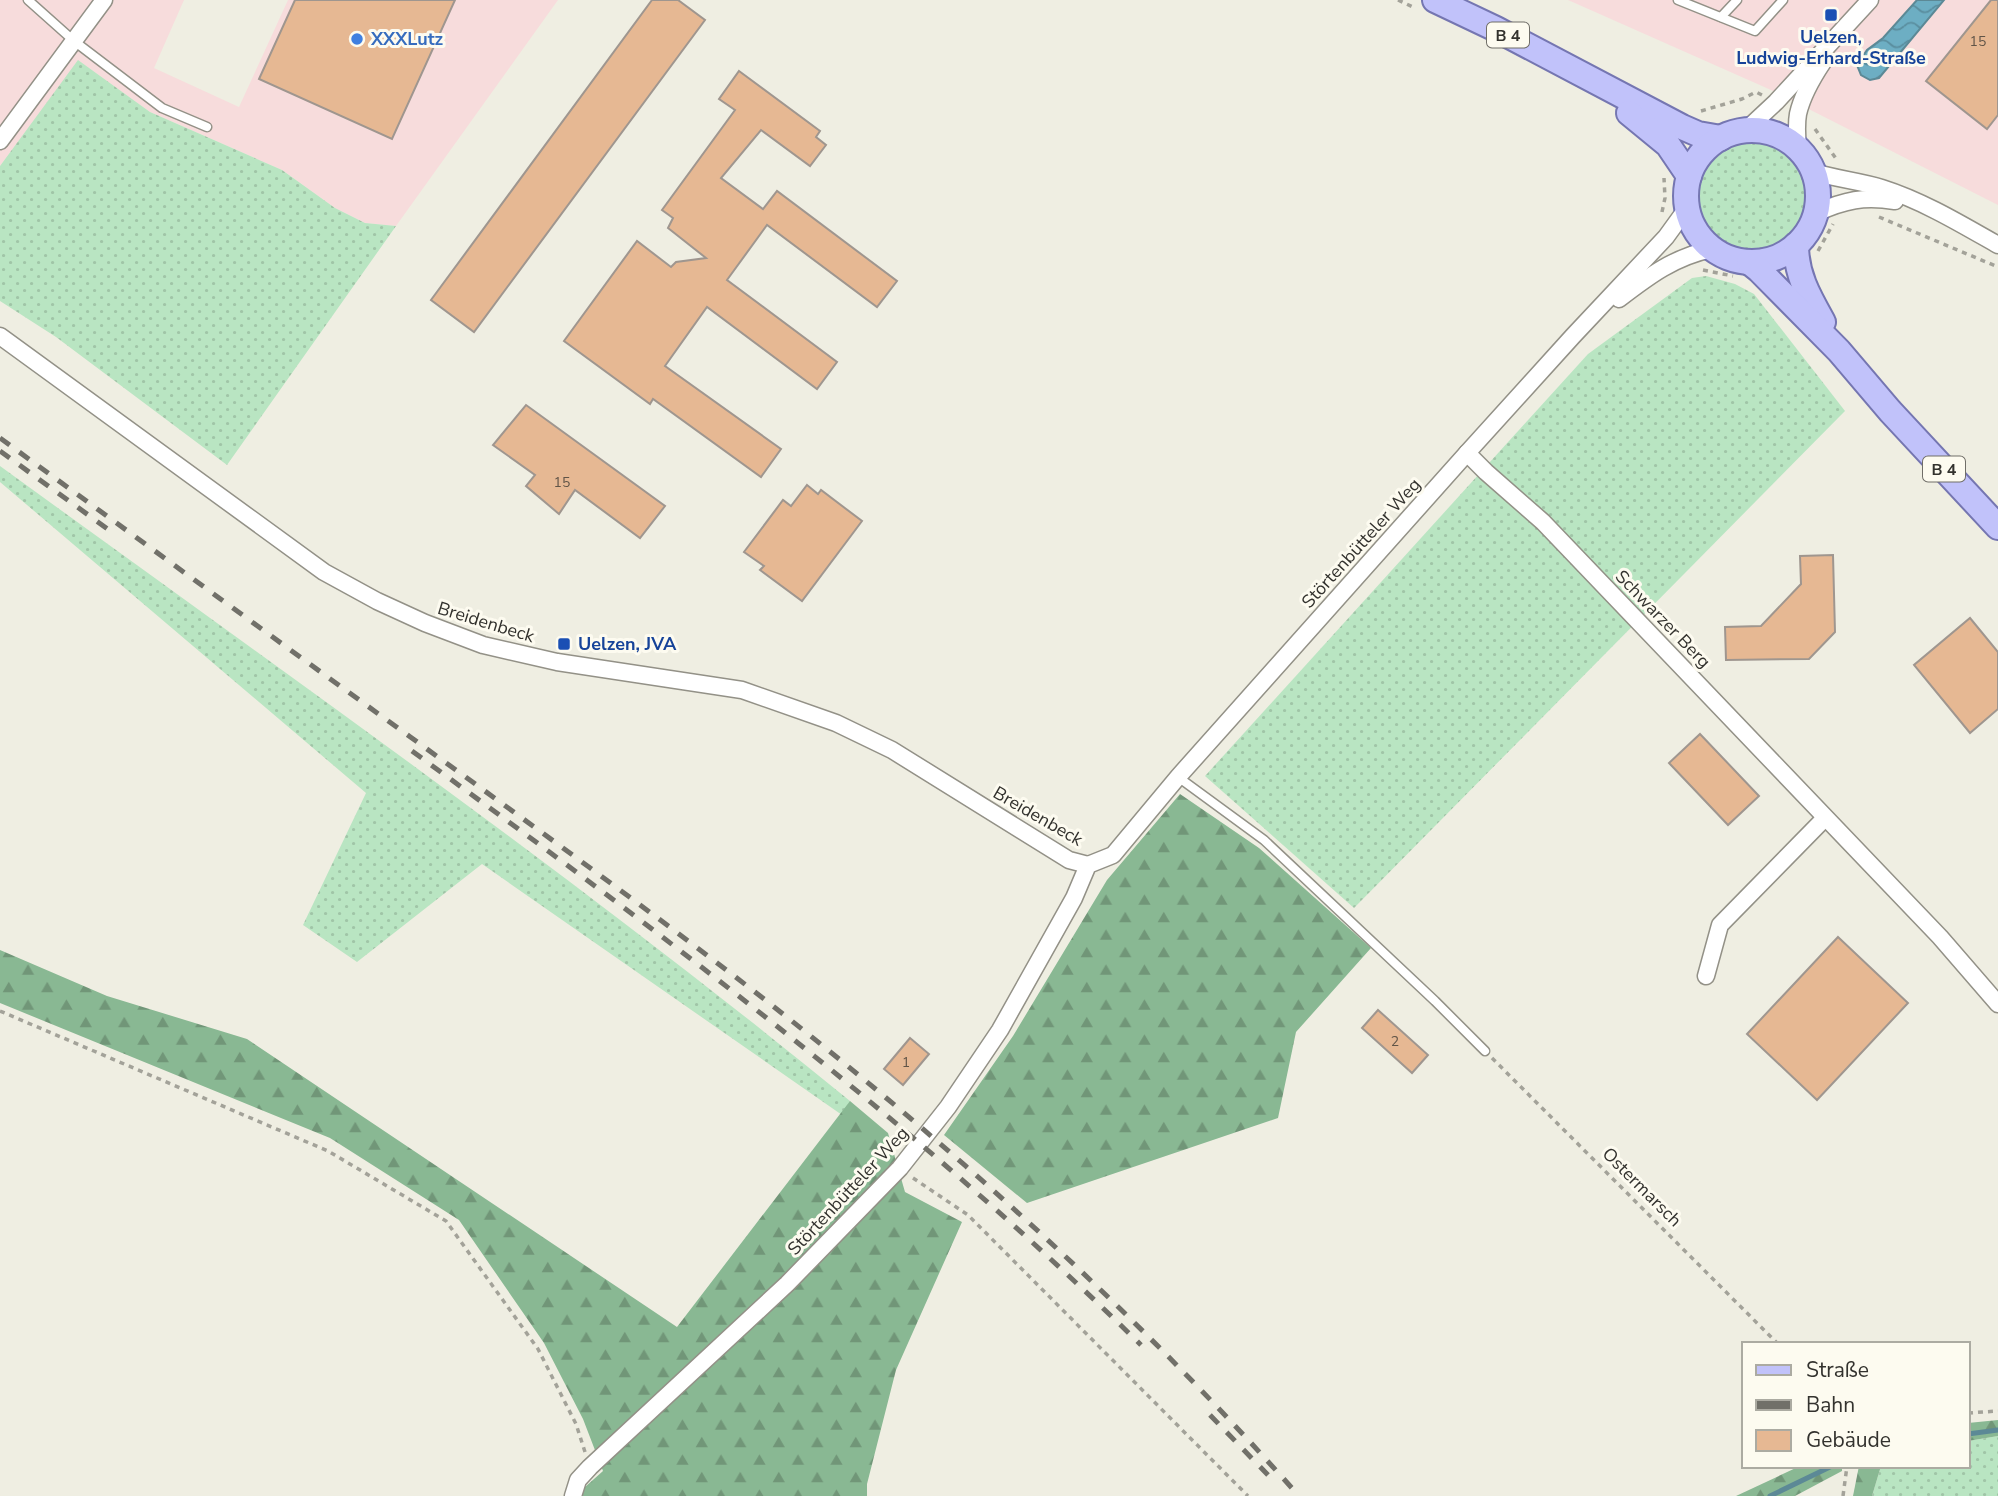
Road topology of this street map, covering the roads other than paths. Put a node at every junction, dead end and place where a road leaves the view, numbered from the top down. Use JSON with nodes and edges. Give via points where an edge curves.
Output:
{"nodes":[{"id":1,"x":29,"y":0,"type":"edge"},
{"id":2,"x":104,"y":0,"type":"edge"},
{"id":3,"x":1678,"y":0,"type":"edge"},
{"id":4,"x":1737,"y":0,"type":"edge"},
{"id":5,"x":1783,"y":0,"type":"edge"},
{"id":6,"x":1870,"y":0,"type":"edge"},
{"id":7,"x":1428,"y":6,"type":"edge"},
{"id":8,"x":1721,"y":17,"type":"junction"},
{"id":9,"x":1839,"y":36,"type":"junction"},
{"id":10,"x":74,"y":41,"type":"junction"},
{"id":11,"x":207,"y":128,"type":"dead end"},
{"id":12,"x":1746,"y":130,"type":"junction"},
{"id":13,"x":1675,"y":136,"type":"junction"},
{"id":14,"x":1721,"y":138,"type":"junction"},
{"id":15,"x":0,"y":141,"type":"edge"},
{"id":16,"x":1798,"y":148,"type":"junction"},
{"id":17,"x":1814,"y":172,"type":"junction"},
{"id":18,"x":1689,"y":176,"type":"junction"},
{"id":19,"x":1687,"y":208,"type":"junction"},
{"id":20,"x":1816,"y":213,"type":"junction"},
{"id":21,"x":1946,"y":216,"type":"junction"},
{"id":22,"x":1796,"y":245,"type":"junction"},
{"id":23,"x":1998,"y":245,"type":"edge"},
{"id":24,"x":1712,"y":248,"type":"junction"},
{"id":25,"x":1741,"y":269,"type":"junction"},
{"id":26,"x":0,"y":336,"type":"edge"},
{"id":27,"x":1573,"y":336,"type":"junction"},
{"id":28,"x":1839,"y":351,"type":"junction"},
{"id":29,"x":1467,"y":453,"type":"junction"},
{"id":30,"x":1998,"y":527,"type":"edge"},
{"id":31,"x":1178,"y":777,"type":"junction"},
{"id":32,"x":1825,"y":817,"type":"junction"},
{"id":33,"x":1088,"y":865,"type":"junction"},
{"id":34,"x":1706,"y":976,"type":"dead end"},
{"id":35,"x":1998,"y":1004,"type":"edge"},
{"id":36,"x":1485,"y":1051,"type":"road end"},
{"id":37,"x":573,"y":1496,"type":"edge"}],
"edges":[{"from":1,"to":10,"type":"lane"},
{"from":2,"to":10,"type":"street"},
{"from":3,"to":8,"type":"lane"},
{"from":4,"to":8,"type":"lane"},
{"from":5,"to":8,"type":"lane","via":[[1755,31]]},
{"from":6,"to":9,"type":"street"},
{"from":7,"to":13,"type":"main road","number":"B 4","via":[[1496,29],[1579,74]]},
{"from":9,"to":12,"type":"street"},
{"from":9,"to":16,"type":"street","via":[[1798,112]]},
{"from":10,"to":11,"type":"lane","via":[[162,108]]},
{"from":10,"to":15,"type":"street"},
{"from":12,"to":14,"type":"main road"},
{"from":12,"to":16,"type":"main road","via":[[1774,134]]},
{"from":13,"to":14,"type":"main road","number":"B 4"},
{"from":13,"to":18,"type":"main road","number":"B 4","via":[[1678,157]]},
{"from":14,"to":18,"type":"main road","via":[[1701,154]]},
{"from":16,"to":17,"type":"main road"},
{"from":17,"to":20,"type":"main road"},
{"from":17,"to":21,"type":"street","via":[[1880,188]]},
{"from":18,"to":19,"type":"main road"},
{"from":19,"to":24,"type":"main road","via":[[1700,237]]},
{"from":19,"to":27,"type":"street","name":"Störtenbütteler Weg","via":[[1666,237]]},
{"from":20,"to":21,"type":"street","via":[[1843,201],[1868,198]]},
{"from":20,"to":22,"type":"main road"},
{"from":21,"to":23,"type":"street"},
{"from":22,"to":25,"type":"main road"},
{"from":22,"to":28,"type":"main road","number":"B 4","via":[[1807,292]]},
{"from":24,"to":25,"type":"main road","via":[[1736,260]]},
{"from":24,"to":27,"type":"street","name":"Störtenbütteler Weg","via":[[1653,273]]},
{"from":25,"to":28,"type":"main road","number":"B 4","via":[[1759,270]]},
{"from":26,"to":33,"type":"street","name":"Breidenbeck","via":[[324,572],[377,601],[483,645],[557,662],[742,690],[836,723],[892,750],[1069,860]]},
{"from":27,"to":29,"type":"street","name":"Störtenbütteler Weg"},
{"from":28,"to":30,"type":"main road","number":"B 4"},
{"from":29,"to":31,"type":"street","name":"Störtenbütteler Weg"},
{"from":29,"to":32,"type":"street","name":"Schwarzer Berg","via":[[1543,522]]},
{"from":31,"to":33,"type":"street","name":"Störtenbütteler Weg","via":[[1113,855]]},
{"from":31,"to":36,"type":"lane","via":[[1264,840]]},
{"from":32,"to":34,"type":"street","via":[[1720,925]]},
{"from":32,"to":35,"type":"street","name":"Schwarzer Berg"},
{"from":33,"to":37,"type":"street","name":"Störtenbütteler Weg","via":[[1000,1030],[900,1168],[787,1284],[590,1467],[578,1480]]}]}
